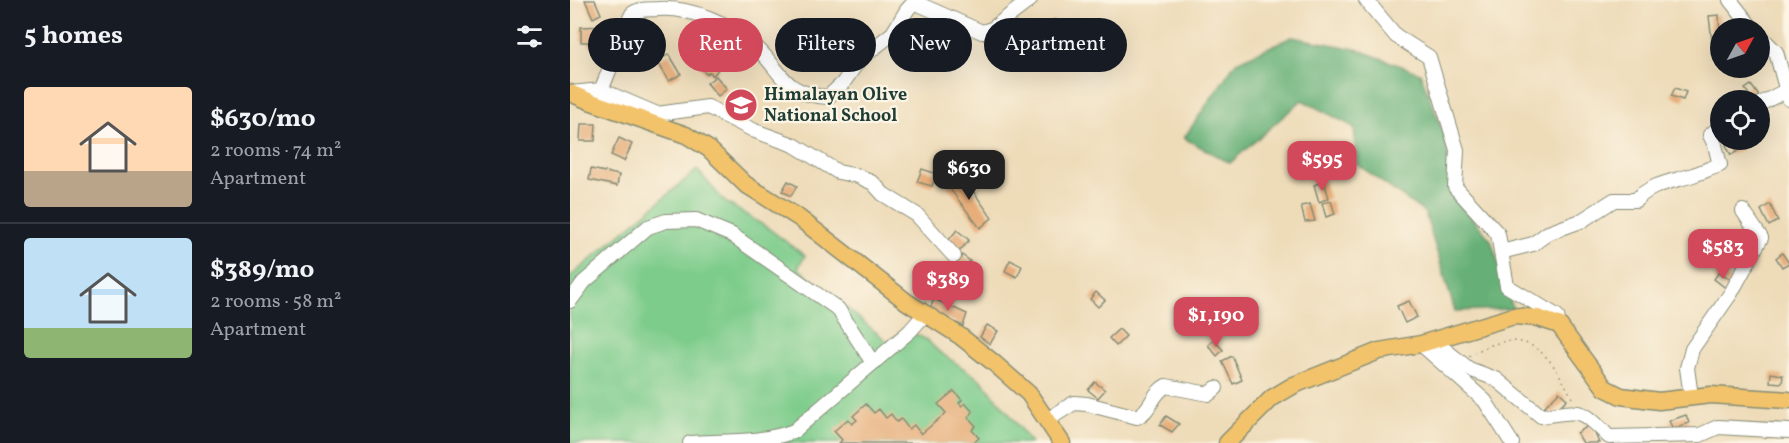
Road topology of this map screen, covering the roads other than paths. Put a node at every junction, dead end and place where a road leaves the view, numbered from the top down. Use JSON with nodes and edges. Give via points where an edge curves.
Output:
{"nodes":[{"id":1,"x":645,"y":0,"type":"edge"},
{"id":2,"x":1029,"y":0,"type":"edge"},
{"id":3,"x":1366,"y":0,"type":"edge"},
{"id":4,"x":1730,"y":0,"type":"edge"},
{"id":5,"x":629,"y":18,"type":"joint"},
{"id":6,"x":1744,"y":18,"type":"edge"},
{"id":7,"x":1770,"y":46,"type":"edge"},
{"id":8,"x":610,"y":72,"type":"edge"},
{"id":9,"x":601,"y":90,"type":"junction"},
{"id":10,"x":570,"y":93,"type":"edge"},
{"id":11,"x":1787,"y":95,"type":"edge"},
{"id":12,"x":1770,"y":101,"type":"edge"},
{"id":13,"x":1716,"y":150,"type":"edge"},
{"id":14,"x":1743,"y":211,"type":"dead end"},
{"id":15,"x":1501,"y":252,"type":"junction"},
{"id":16,"x":954,"y":256,"type":"dead end"},
{"id":17,"x":570,"y":301,"type":"edge"},
{"id":18,"x":925,"y":314,"type":"junction"},
{"id":19,"x":1559,"y":325,"type":"junction"},
{"id":20,"x":1428,"y":342,"type":"junction"},
{"id":21,"x":873,"y":363,"type":"junction"},
{"id":22,"x":1216,"y":388,"type":"dead end"},
{"id":23,"x":1691,"y":396,"type":"junction"},
{"id":24,"x":1789,"y":400,"type":"edge"},
{"id":25,"x":1047,"y":420,"type":"junction"},
{"id":26,"x":1789,"y":432,"type":"edge"},
{"id":27,"x":1698,"y":439,"type":"edge"},
{"id":28,"x":690,"y":443,"type":"edge"},
{"id":29,"x":1062,"y":443,"type":"edge"},
{"id":30,"x":1227,"y":443,"type":"edge"},
{"id":31,"x":1512,"y":443,"type":"edge"}],
"edges":[{"from":1,"to":5,"type":"street","via":[[633,6]]},
{"from":2,"to":5,"type":"street","via":[[992,29],[982,32],[914,2],[893,33],[858,60],[828,97],[796,90],[756,47],[723,23],[667,9],[634,12]]},
{"from":3,"to":15,"type":"street","via":[[1396,36],[1429,57],[1457,150],[1455,187],[1498,234]]},
{"from":4,"to":6,"type":"street"},
{"from":7,"to":11,"type":"street","via":[[1776,52]]},
{"from":8,"to":9,"type":"street"},
{"from":9,"to":10,"type":"street"},
{"from":9,"to":16,"type":"street","via":[[657,114],[708,107],[794,145],[838,172],[873,183],[917,215]]},
{"from":10,"to":18,"type":"main road","via":[[697,141],[745,184],[798,218]]},
{"from":11,"to":12,"type":"street"},
{"from":13,"to":15,"type":"street","via":[[1720,165],[1654,185],[1636,200],[1614,200],[1533,244]]},
{"from":14,"to":23,"type":"street","via":[[1761,238],[1731,293],[1692,349],[1687,368]]},
{"from":15,"to":19,"type":"street","via":[[1508,286],[1557,316]]},
{"from":17,"to":21,"type":"street","via":[[584,282],[648,228],[666,221],[696,220],[732,235],[838,309]]},
{"from":18,"to":21,"type":"street"},
{"from":18,"to":25,"type":"main road","via":[[1007,373],[1029,394]]},
{"from":19,"to":20,"type":"main road","via":[[1514,316]]},
{"from":19,"to":23,"type":"main road","via":[[1605,388],[1621,396],[1659,400]]},
{"from":20,"to":27,"type":"street","via":[[1469,369],[1496,379],[1541,416],[1579,411],[1610,436]]},
{"from":20,"to":30,"type":"main road","via":[[1379,351],[1282,391]]},
{"from":20,"to":31,"type":"street","via":[[1485,401]]},
{"from":21,"to":28,"type":"street","via":[[795,431],[781,438]]},
{"from":22,"to":25,"type":"street","via":[[1209,394],[1166,386],[1159,389],[1144,414],[1137,417],[1074,403]]},
{"from":23,"to":24,"type":"main road"},
{"from":25,"to":29,"type":"main road"},
{"from":26,"to":27,"type":"street","via":[[1718,427]]}]}
